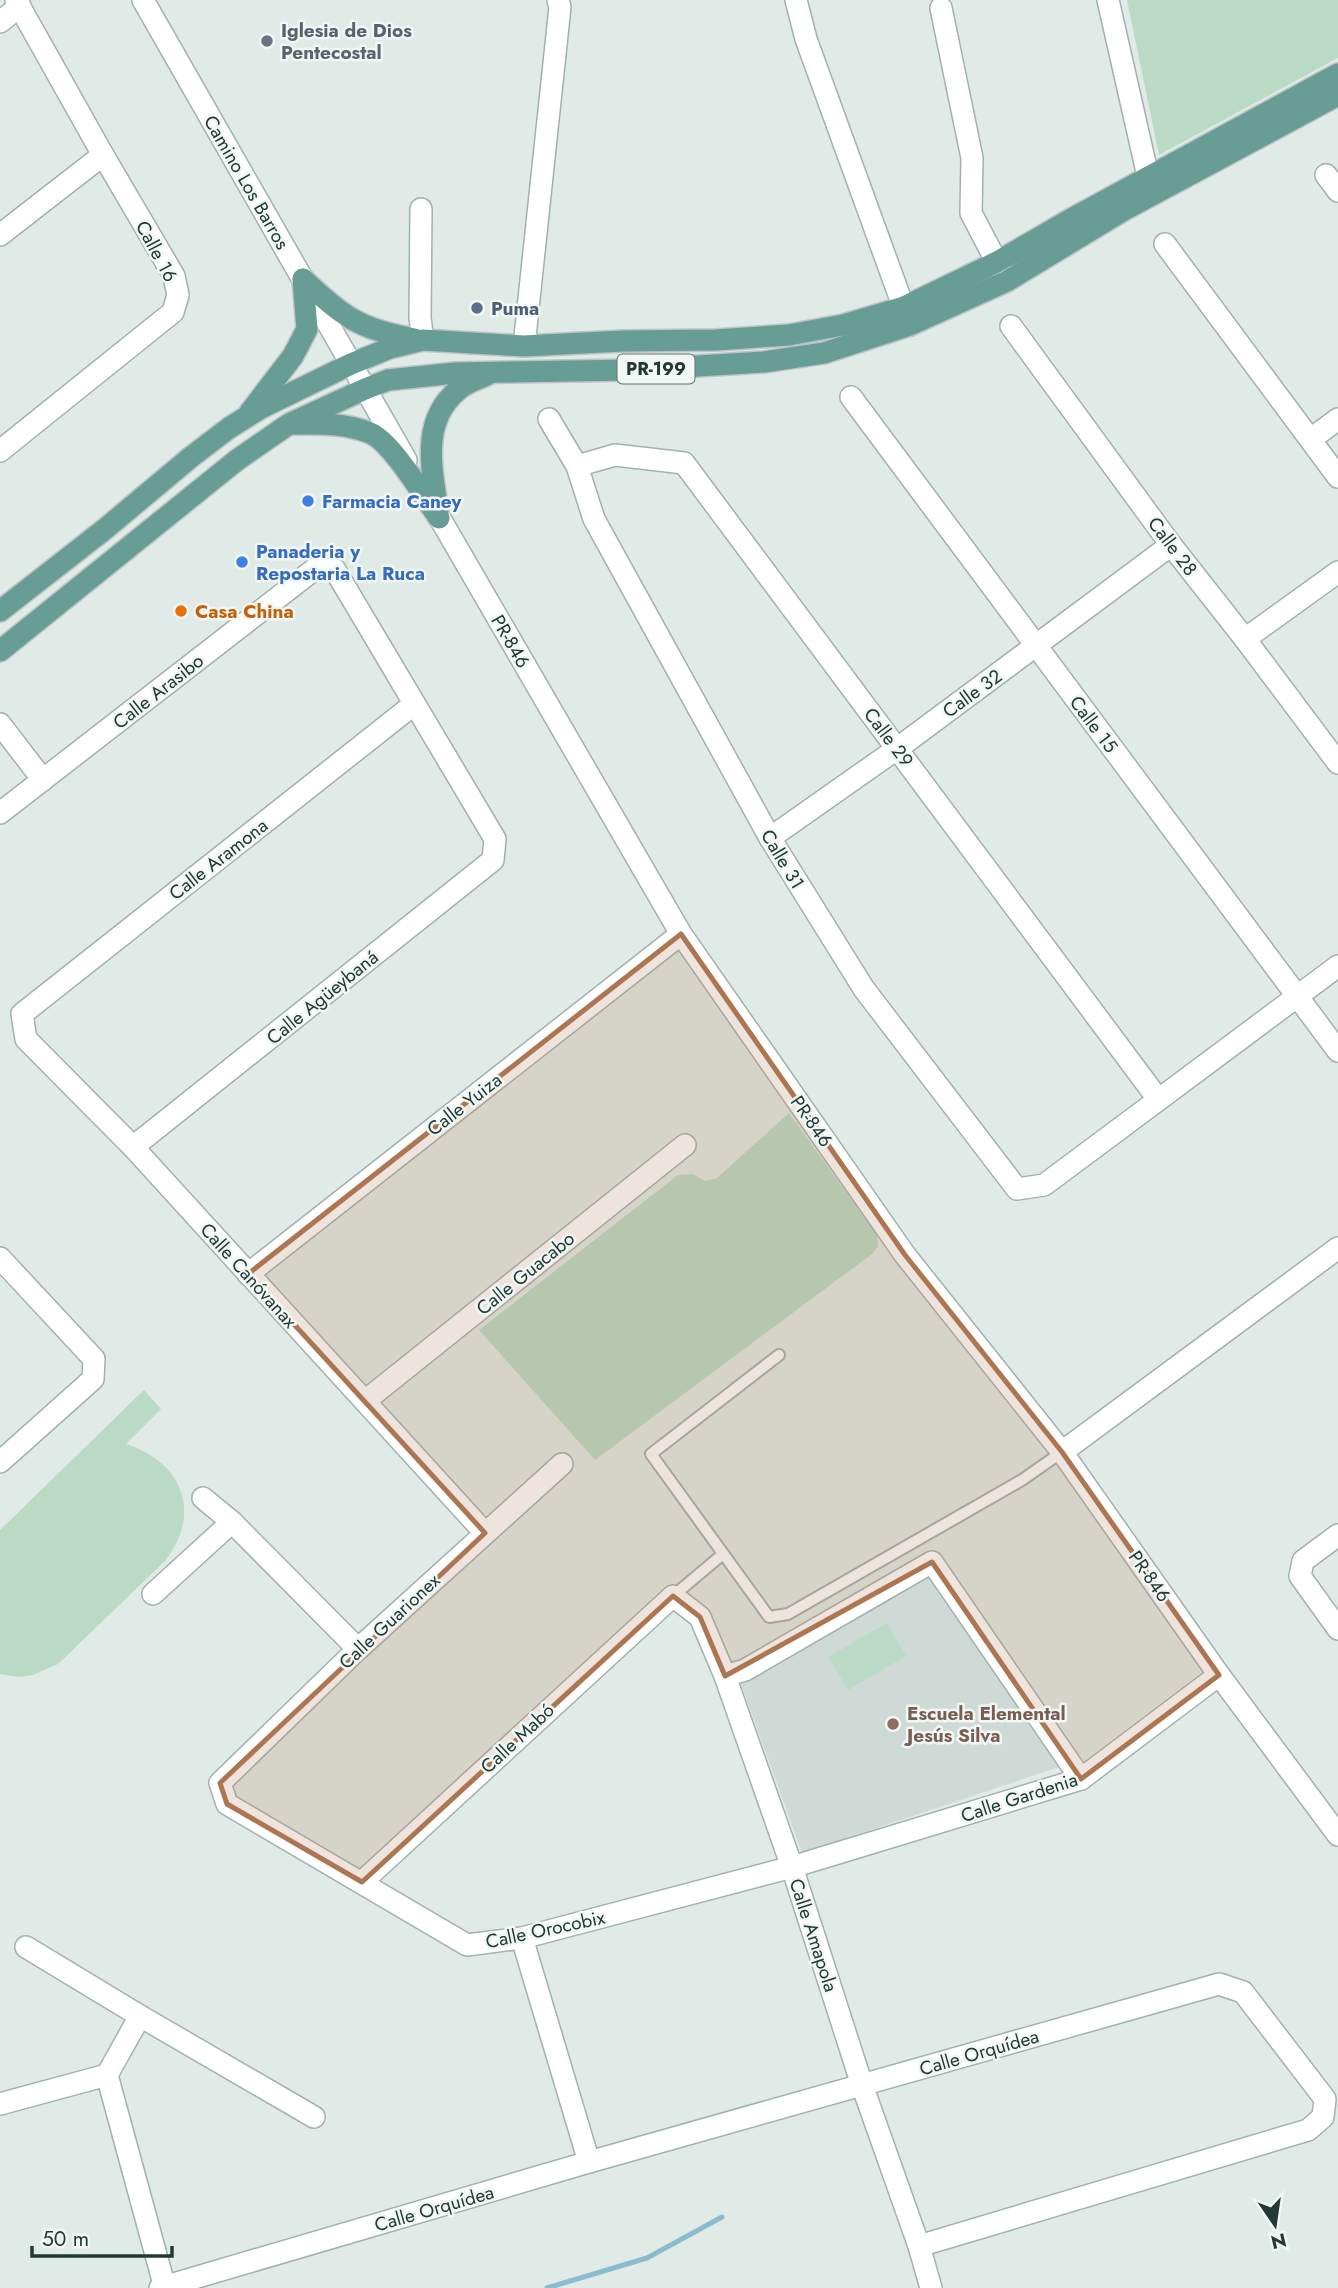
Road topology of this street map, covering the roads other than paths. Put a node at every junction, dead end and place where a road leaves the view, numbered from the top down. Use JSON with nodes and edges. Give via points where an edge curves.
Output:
{"nodes":[{"id":1,"x":143,"y":0,"type":"edge"},
{"id":2,"x":558,"y":0,"type":"edge"},
{"id":3,"x":796,"y":0,"type":"edge"},
{"id":4,"x":1108,"y":0,"type":"edge"},
{"id":5,"x":18,"y":3,"type":"edge"},
{"id":6,"x":941,"y":8,"type":"dead end"},
{"id":7,"x":0,"y":22,"type":"edge"},
{"id":8,"x":1338,"y":74,"type":"edge"},
{"id":9,"x":1338,"y":95,"type":"edge"},
{"id":10,"x":103,"y":155,"type":"junction"},
{"id":11,"x":1150,"y":187,"type":"junction"},
{"id":12,"x":421,"y":209,"type":"dead end"},
{"id":13,"x":0,"y":235,"type":"edge"},
{"id":14,"x":1165,"y":244,"type":"dead end"},
{"id":15,"x":997,"y":262,"type":"junction"},
{"id":16,"x":303,"y":279,"type":"junction"},
{"id":17,"x":1007,"y":281,"type":"junction"},
{"id":18,"x":907,"y":316,"type":"junction"},
{"id":19,"x":1012,"y":326,"type":"dead end"},
{"id":20,"x":423,"y":340,"type":"junction"},
{"id":21,"x":524,"y":346,"type":"junction"},
{"id":22,"x":351,"y":364,"type":"junction"},
{"id":23,"x":494,"y":372,"type":"junction"},
{"id":24,"x":365,"y":389,"type":"junction"},
{"id":25,"x":851,"y":397,"type":"dead end"},
{"id":26,"x":246,"y":418,"type":"junction"},
{"id":27,"x":549,"y":419,"type":"dead end"},
{"id":28,"x":1338,"y":419,"type":"edge"},
{"id":29,"x":289,"y":424,"type":"junction"},
{"id":30,"x":1311,"y":439,"type":"junction"},
{"id":31,"x":0,"y":450,"type":"edge"},
{"id":32,"x":577,"y":466,"type":"junction"},
{"id":33,"x":1338,"y":477,"type":"edge"},
{"id":34,"x":439,"y":518,"type":"junction"},
{"id":35,"x":1171,"y":545,"type":"junction"},
{"id":36,"x":1338,"y":572,"type":"edge"},
{"id":37,"x":0,"y":611,"type":"edge"},
{"id":38,"x":1245,"y":639,"type":"junction"},
{"id":39,"x":1036,"y":646,"type":"junction"},
{"id":40,"x":0,"y":651,"type":"edge"},
{"id":41,"x":413,"y":705,"type":"junction"},
{"id":42,"x":0,"y":724,"type":"edge"},
{"id":43,"x":898,"y":748,"type":"junction"},
{"id":44,"x":1338,"y":763,"type":"edge"},
{"id":45,"x":43,"y":780,"type":"junction"},
{"id":46,"x":0,"y":813,"type":"edge"},
{"id":47,"x":770,"y":838,"type":"junction"},
{"id":48,"x":681,"y":934,"type":"junction"},
{"id":49,"x":1338,"y":966,"type":"edge"},
{"id":50,"x":1298,"y":996,"type":"junction"},
{"id":51,"x":22,"y":1014,"type":"joint"},
{"id":52,"x":1338,"y":1051,"type":"edge"},
{"id":53,"x":1158,"y":1099,"type":"junction"},
{"id":54,"x":685,"y":1145,"type":"dead end"},
{"id":55,"x":134,"y":1147,"type":"junction"},
{"id":56,"x":1338,"y":1248,"type":"edge"},
{"id":57,"x":0,"y":1258,"type":"edge"},
{"id":58,"x":248,"y":1274,"type":"junction"},
{"id":59,"x":779,"y":1355,"type":"dead end"},
{"id":60,"x":365,"y":1401,"type":"junction"},
{"id":61,"x":1062,"y":1452,"type":"junction"},
{"id":62,"x":0,"y":1462,"type":"edge"},
{"id":63,"x":562,"y":1464,"type":"dead end"},
{"id":64,"x":203,"y":1498,"type":"dead end"},
{"id":65,"x":232,"y":1522,"type":"junction"},
{"id":66,"x":485,"y":1533,"type":"junction"},
{"id":67,"x":1338,"y":1535,"type":"edge"},
{"id":68,"x":723,"y":1553,"type":"junction"},
{"id":69,"x":153,"y":1594,"type":"dead end"},
{"id":70,"x":673,"y":1596,"type":"junction"},
{"id":71,"x":1338,"y":1629,"type":"edge"},
{"id":72,"x":358,"y":1649,"type":"junction"},
{"id":73,"x":1219,"y":1675,"type":"junction"},
{"id":74,"x":725,"y":1676,"type":"junction"},
{"id":75,"x":1081,"y":1779,"type":"junction"},
{"id":76,"x":220,"y":1783,"type":"joint"},
{"id":77,"x":1338,"y":1835,"type":"edge"},
{"id":78,"x":792,"y":1867,"type":"junction"},
{"id":79,"x":362,"y":1882,"type":"junction"},
{"id":80,"x":522,"y":1938,"type":"junction"},
{"id":81,"x":26,"y":1947,"type":"dead end"},
{"id":82,"x":140,"y":2016,"type":"junction"},
{"id":83,"x":107,"y":2075,"type":"junction"},
{"id":84,"x":862,"y":2085,"type":"junction"},
{"id":85,"x":0,"y":2104,"type":"edge"},
{"id":86,"x":314,"y":2117,"type":"dead end"},
{"id":87,"x":589,"y":2162,"type":"junction"},
{"id":88,"x":919,"y":2246,"type":"junction"},
{"id":89,"x":163,"y":2287,"type":"edge"},
{"id":90,"x":931,"y":2288,"type":"edge"}],
"edges":[{"from":1,"to":16,"type":"street","name":"Camino Los Barros"},
{"from":2,"to":21,"type":"street"},
{"from":3,"to":18,"type":"street"},
{"from":4,"to":11,"type":"street"},
{"from":5,"to":7,"type":"street"},
{"from":5,"to":10,"type":"street","name":"Calle 16"},
{"from":6,"to":15,"type":"street","via":[[972,158],[971,213]]},
{"from":8,"to":11,"type":"main road","number":"PR-199"},
{"from":9,"to":11,"type":"main road","number":"PR-199"},
{"from":10,"to":13,"type":"street"},
{"from":10,"to":31,"type":"street","name":"Calle 16","via":[[174,276],[178,295],[173,312]]},
{"from":11,"to":15,"type":"main road","number":"PR-199"},
{"from":11,"to":17,"type":"main road","number":"PR-199","via":[[1124,211]]},
{"from":12,"to":20,"type":"street"},
{"from":14,"to":30,"type":"street"},
{"from":15,"to":17,"type":"street"},
{"from":15,"to":18,"type":"main road","number":"PR-199"},
{"from":16,"to":20,"type":"main road","via":[[355,323]]},
{"from":16,"to":22,"type":"street","name":"Camino Los Barros"},
{"from":16,"to":26,"type":"main road","via":[[307,329],[293,356]]},
{"from":17,"to":18,"type":"main road","number":"PR-199"},
{"from":18,"to":21,"type":"main road","number":"PR-199","via":[[789,335]]},
{"from":18,"to":23,"type":"main road","number":"PR-199","via":[[824,353],[764,362]]},
{"from":19,"to":35,"type":"street","name":"Calle 28"},
{"from":20,"to":21,"type":"main road","number":"PR-199"},
{"from":20,"to":22,"type":"main road","number":"PR-199"},
{"from":22,"to":24,"type":"street","name":"PR-846","number":"PR-846"},
{"from":22,"to":26,"type":"main road","number":"PR-199"},
{"from":23,"to":24,"type":"main road","number":"PR-199","via":[[388,380]]},
{"from":23,"to":34,"type":"main road","via":[[458,389],[433,426],[430,450]]},
{"from":24,"to":29,"type":"main road","number":"PR-199"},
{"from":24,"to":34,"type":"street","name":"PR-846","number":"PR-846"},
{"from":25,"to":39,"type":"street","name":"Calle 15"},
{"from":26,"to":37,"type":"main road","number":"PR-199"},
{"from":27,"to":32,"type":"street","name":"Calle 31"},
{"from":28,"to":30,"type":"street"},
{"from":29,"to":34,"type":"main road","via":[[353,428],[380,439]]},
{"from":29,"to":40,"type":"main road","number":"PR-199","via":[[237,460]]},
{"from":30,"to":33,"type":"street"},
{"from":32,"to":43,"type":"street","name":"Calle 29","via":[[615,455],[684,463]]},
{"from":32,"to":47,"type":"street","name":"Calle 31","via":[[594,519]]},
{"from":34,"to":48,"type":"street","name":"PR-846","number":"PR-846"},
{"from":35,"to":38,"type":"street","name":"Calle 28"},
{"from":35,"to":39,"type":"street","name":"Calle 32"},
{"from":36,"to":38,"type":"street"},
{"from":38,"to":44,"type":"street","name":"Calle 28"},
{"from":39,"to":43,"type":"street","name":"Calle 32"},
{"from":39,"to":50,"type":"street","name":"Calle 15"},
{"from":41,"to":45,"type":"street","name":"Calle Arasibo","via":[[335,570],[316,568]]},
{"from":41,"to":51,"type":"street","name":"Calle Aramona"},
{"from":41,"to":55,"type":"street","name":"Calle Agüeybaná","via":[[495,839],[493,860]]},
{"from":42,"to":45,"type":"street"},
{"from":43,"to":47,"type":"street","name":"Calle 32"},
{"from":43,"to":53,"type":"street","name":"Calle 29"},
{"from":45,"to":46,"type":"street","name":"Calle Arasibo"},
{"from":47,"to":53,"type":"street","name":"Calle 31","via":[[864,989],[1017,1189],[1044,1185]]},
{"from":48,"to":58,"type":"street","name":"Calle Yuiza"},
{"from":48,"to":61,"type":"street","name":"PR-846","number":"PR-846","via":[[905,1255]]},
{"from":49,"to":50,"type":"street"},
{"from":50,"to":52,"type":"street","name":"Calle 15"},
{"from":50,"to":53,"type":"street"},
{"from":51,"to":55,"type":"street","name":"Calle Canóvanax","via":[[26,1039]]},
{"from":54,"to":60,"type":"street","name":"Calle Guacabo"},
{"from":55,"to":58,"type":"street","name":"Calle Canóvanax"},
{"from":56,"to":61,"type":"street"},
{"from":57,"to":62,"type":"street","via":[[94,1359],[93,1379]]},
{"from":58,"to":60,"type":"street","name":"Calle Canóvanax"},
{"from":59,"to":68,"type":"lane","via":[[651,1454]]},
{"from":60,"to":66,"type":"street","name":"Calle Canóvanax"},
{"from":61,"to":68,"type":"lane","via":[[1022,1480],[788,1615],[769,1617]]},
{"from":61,"to":73,"type":"street","name":"PR-846","number":"PR-846"},
{"from":63,"to":66,"type":"street","name":"Calle Guarionex"},
{"from":64,"to":65,"type":"street"},
{"from":65,"to":69,"type":"street"},
{"from":65,"to":72,"type":"street"},
{"from":66,"to":72,"type":"street","name":"Calle Guarionex"},
{"from":67,"to":71,"type":"street","via":[[1303,1561],[1300,1576]]},
{"from":68,"to":70,"type":"lane"},
{"from":70,"to":74,"type":"street","name":"Calle Amapola","via":[[700,1617]]},
{"from":70,"to":79,"type":"street","name":"Calle Mabó"},
{"from":72,"to":76,"type":"street","name":"Calle Guarionex"},
{"from":73,"to":75,"type":"street","name":"Calle Gardenia"},
{"from":73,"to":77,"type":"street","name":"PR-846","number":"PR-846"},
{"from":74,"to":75,"type":"street","via":[[745,1670],[932,1562]]},
{"from":74,"to":78,"type":"street","name":"Calle Amapola"},
{"from":75,"to":78,"type":"street","name":"Calle Gardenia"},
{"from":76,"to":79,"type":"street","name":"Calle Orocobix","via":[[227,1804]]},
{"from":78,"to":80,"type":"street","name":"Calle Orocobix"},
{"from":78,"to":84,"type":"street","name":"Calle Amapola"},
{"from":79,"to":80,"type":"street","name":"Calle Orocobix","via":[[467,1945]]},
{"from":80,"to":87,"type":"street"},
{"from":81,"to":82,"type":"street"},
{"from":82,"to":83,"type":"street"},
{"from":82,"to":86,"type":"street"},
{"from":83,"to":85,"type":"street"},
{"from":83,"to":89,"type":"street"},
{"from":84,"to":87,"type":"street","name":"Calle Orquídea"},
{"from":84,"to":88,"type":"street","name":"Calle Amapola"},
{"from":84,"to":88,"type":"street","name":"Calle Orquídea","via":[[1219,1984],[1243,1992],[1325,2099],[1323,2117],[1308,2130]]},
{"from":87,"to":89,"type":"street","name":"Calle Orquídea"},
{"from":88,"to":90,"type":"street","name":"Calle Amapola"}]}
